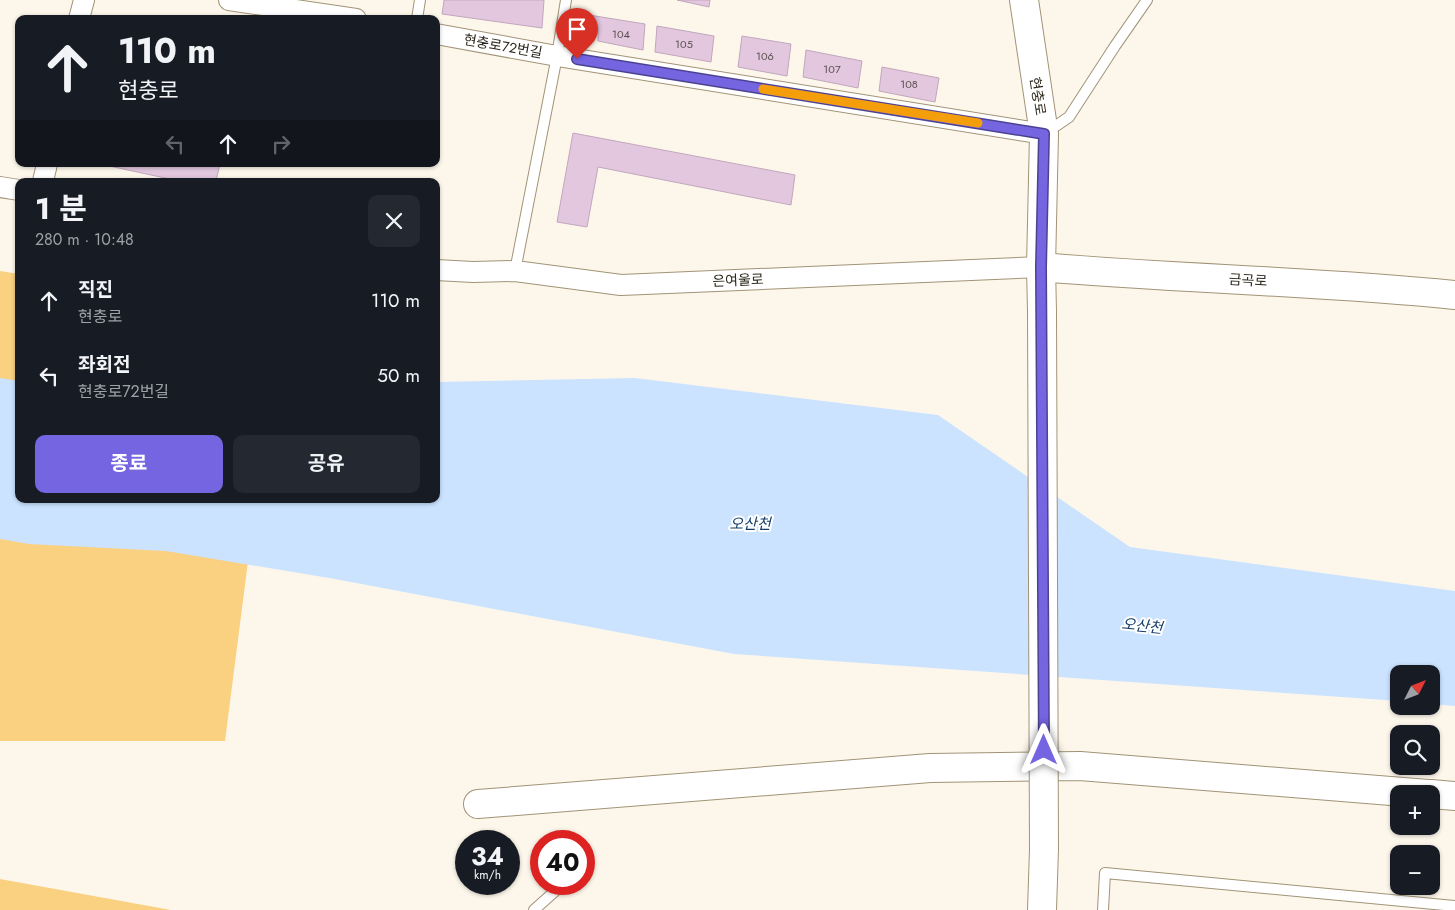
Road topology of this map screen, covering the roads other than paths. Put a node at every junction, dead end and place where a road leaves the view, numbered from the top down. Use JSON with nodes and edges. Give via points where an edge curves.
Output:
{"nodes":[{"id":1,"x":84,"y":0,"type":"edge"},
{"id":2,"x":228,"y":0,"type":"edge"},
{"id":3,"x":420,"y":0,"type":"edge"},
{"id":4,"x":566,"y":0,"type":"edge"},
{"id":5,"x":1024,"y":0,"type":"edge"},
{"id":6,"x":1147,"y":0,"type":"edge"},
{"id":7,"x":342,"y":11,"type":"edge"},
{"id":8,"x":81,"y":15,"type":"edge"},
{"id":9,"x":418,"y":15,"type":"edge"},
{"id":10,"x":440,"y":35,"type":"edge"},
{"id":11,"x":557,"y":56,"type":"junction"},
{"id":12,"x":1044,"y":134,"type":"junction"},
{"id":13,"x":0,"y":188,"type":"edge"},
{"id":14,"x":15,"y":190,"type":"edge"},
{"id":15,"x":1041,"y":267,"type":"junction"},
{"id":16,"x":440,"y":270,"type":"edge"},
{"id":17,"x":515,"y":271,"type":"junction"},
{"id":18,"x":1455,"y":295,"type":"edge"},
{"id":19,"x":1390,"y":791,"type":"edge"},
{"id":20,"x":1440,"y":795,"type":"edge"},
{"id":21,"x":1455,"y":796,"type":"edge"},
{"id":22,"x":478,"y":804,"type":"dead end"},
{"id":23,"x":551,"y":895,"type":"edge"},
{"id":24,"x":1455,"y":906,"type":"edge"},
{"id":25,"x":534,"y":910,"type":"edge"},
{"id":26,"x":1042,"y":910,"type":"edge"},
{"id":27,"x":1103,"y":910,"type":"edge"}],
"edges":[{"from":1,"to":8,"type":"street"},
{"from":2,"to":7,"type":"street"},
{"from":3,"to":9,"type":"lane"},
{"from":4,"to":11,"type":"lane"},
{"from":5,"to":12,"type":"street","name":"현충로"},
{"from":6,"to":12,"type":"lane","via":[[1070,117]]},
{"from":10,"to":11,"type":"street","name":"현충로72번길"},
{"from":11,"to":12,"type":"street","name":"현충로72번길"},
{"from":11,"to":17,"type":"lane"},
{"from":12,"to":15,"type":"street","name":"현충로"},
{"from":13,"to":14,"type":"street"},
{"from":15,"to":17,"type":"street","name":"은여울로","via":[[621,285]]},
{"from":15,"to":18,"type":"street","name":"금곡로"},
{"from":15,"to":26,"type":"street","name":"현충로","bridge":true},
{"from":16,"to":17,"type":"street","name":"은여울로"},
{"from":19,"to":22,"type":"street","via":[[1080,766],[930,768]]},
{"from":20,"to":21,"type":"street"},
{"from":23,"to":25,"type":"lane"},
{"from":24,"to":27,"type":"lane","via":[[1106,873]]}]}
